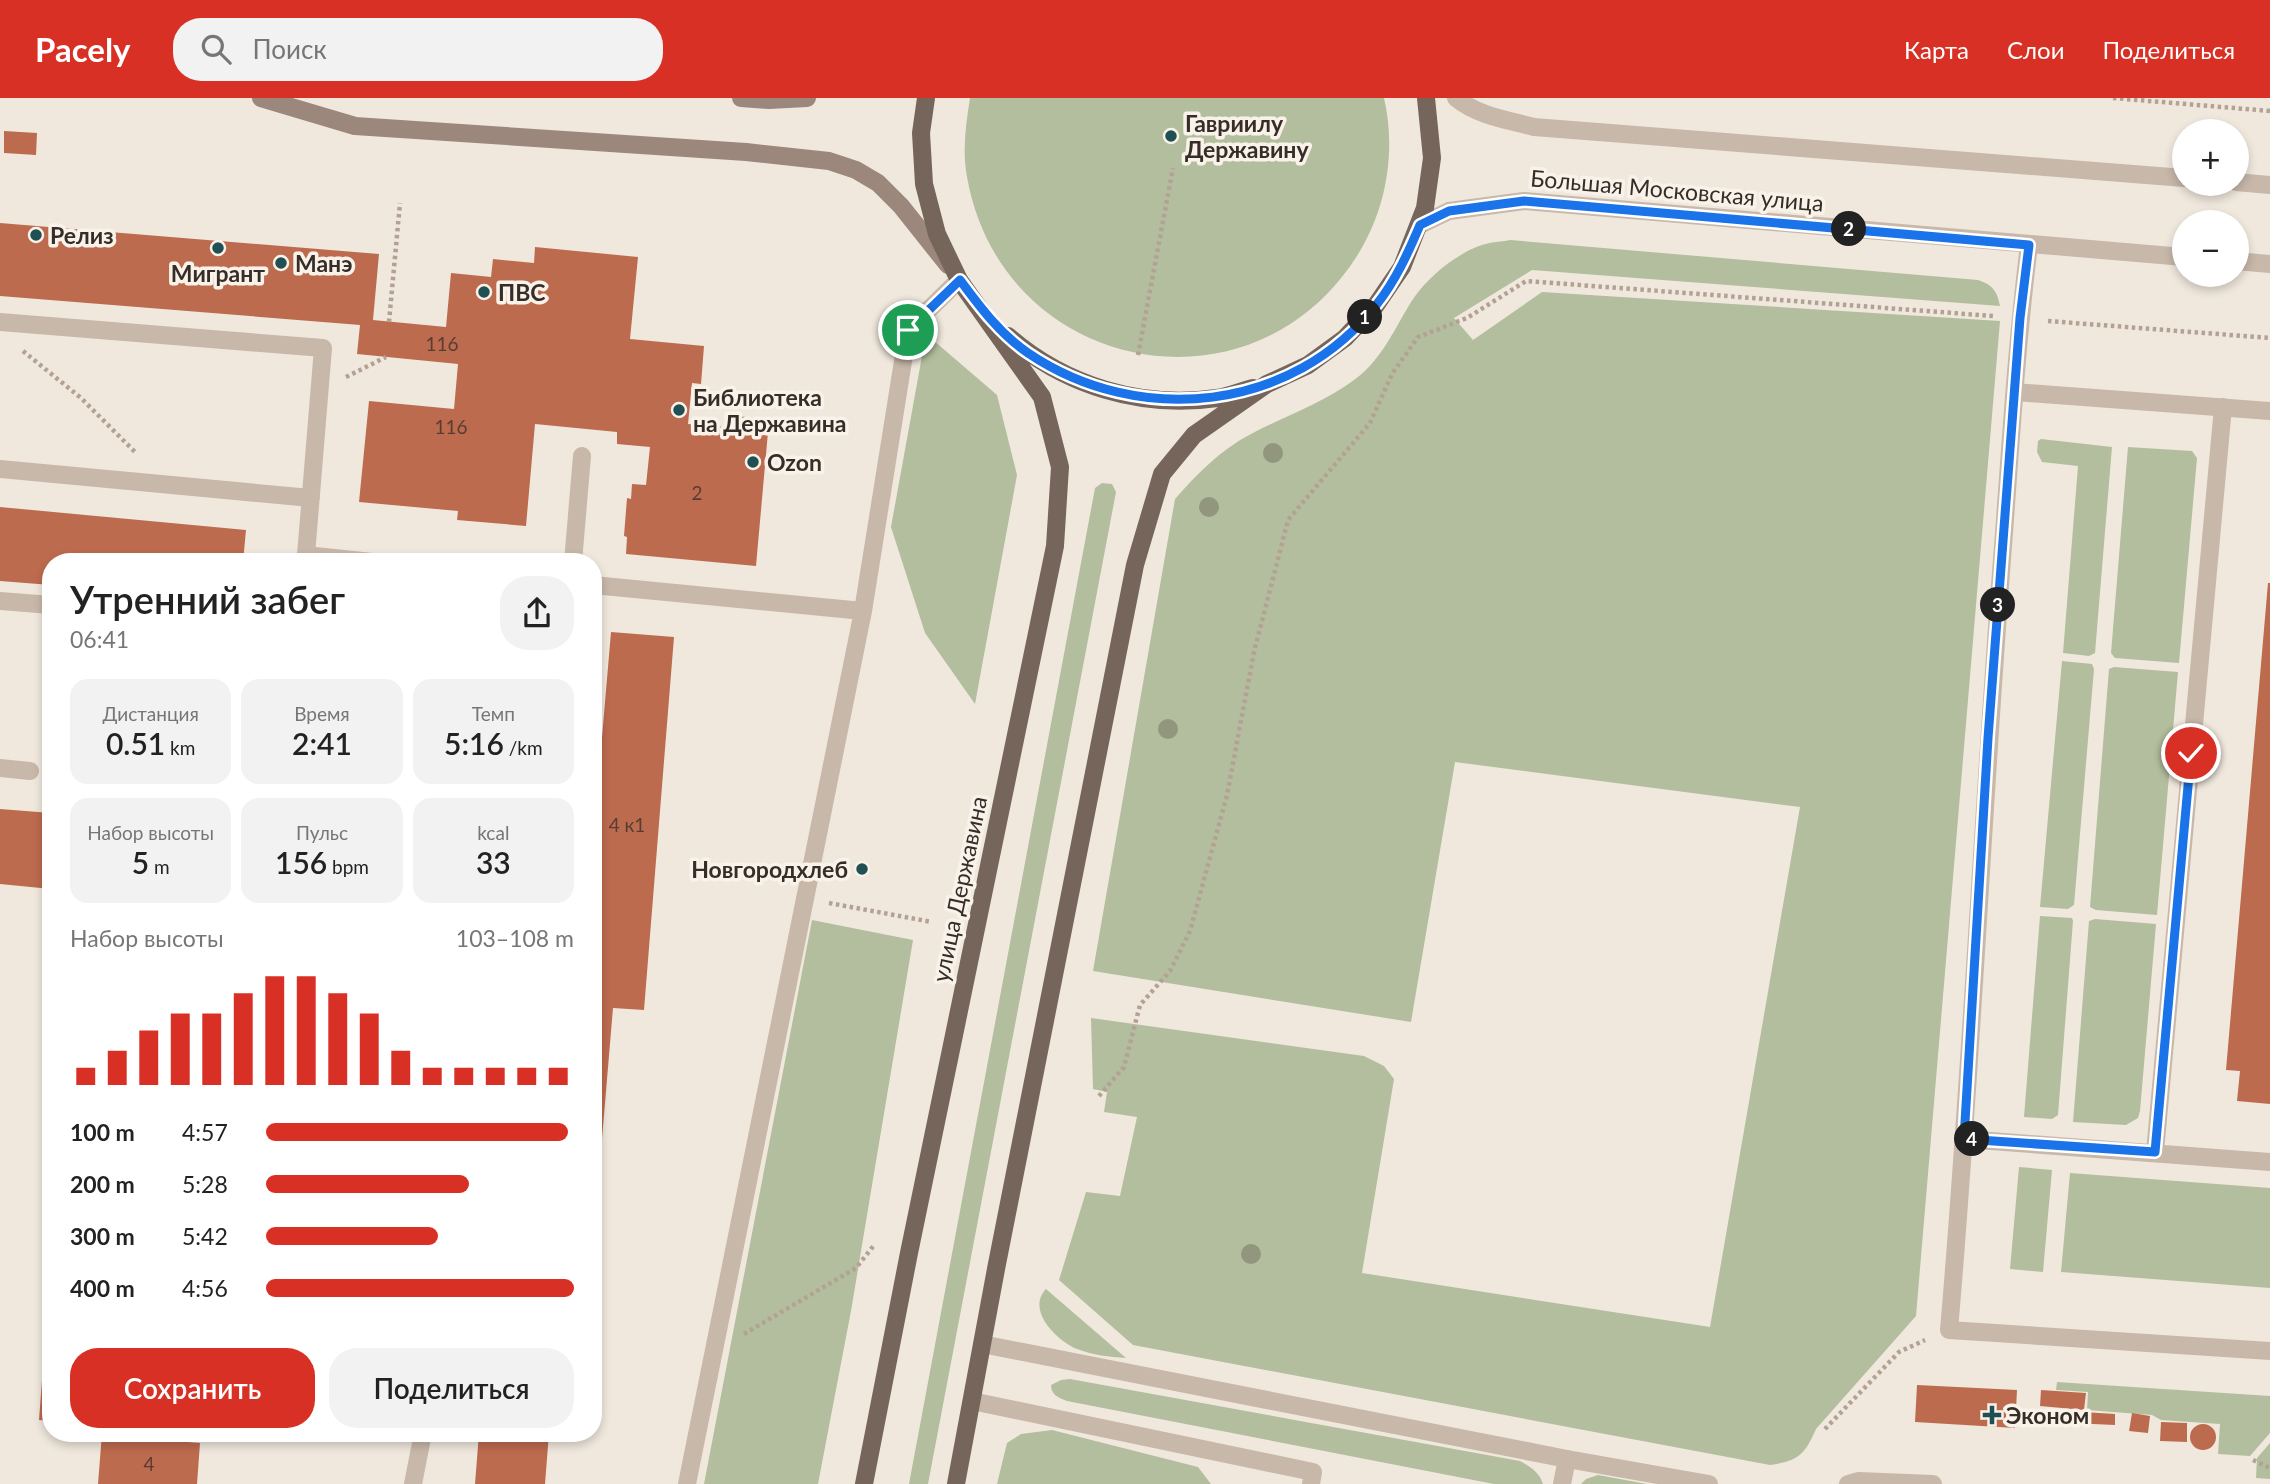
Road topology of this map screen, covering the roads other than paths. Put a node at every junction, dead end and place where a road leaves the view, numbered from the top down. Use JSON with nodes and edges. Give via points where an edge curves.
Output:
{"nodes":[{"id":1,"x":261,"y":98,"type":"edge"},
{"id":2,"x":741,"y":98,"type":"edge"},
{"id":3,"x":807,"y":98,"type":"edge"},
{"id":4,"x":926,"y":98,"type":"edge"},
{"id":5,"x":1426,"y":98,"type":"edge"},
{"id":6,"x":1456,"y":98,"type":"edge"},
{"id":7,"x":2172,"y":177,"type":"edge"},
{"id":8,"x":2249,"y":184,"type":"edge"},
{"id":9,"x":2270,"y":185,"type":"edge"},
{"id":10,"x":1420,"y":225,"type":"junction"},
{"id":11,"x":2029,"y":245,"type":"junction"},
{"id":12,"x":2172,"y":256,"type":"edge"},
{"id":13,"x":2249,"y":262,"type":"edge"},
{"id":14,"x":2270,"y":264,"type":"edge"},
{"id":15,"x":960,"y":280,"type":"junction"},
{"id":16,"x":989,"y":318,"type":"junction"},
{"id":17,"x":0,"y":322,"type":"edge"},
{"id":18,"x":1267,"y":384,"type":"junction"},
{"id":19,"x":2015,"y":392,"type":"junction"},
{"id":20,"x":2223,"y":407,"type":"junction"},
{"id":21,"x":2270,"y":411,"type":"edge"},
{"id":22,"x":582,"y":456,"type":"dead end"},
{"id":23,"x":0,"y":469,"type":"edge"},
{"id":24,"x":311,"y":498,"type":"junction"},
{"id":25,"x":305,"y":553,"type":"edge"},
{"id":26,"x":573,"y":553,"type":"edge"},
{"id":27,"x":602,"y":586,"type":"edge"},
{"id":28,"x":0,"y":601,"type":"edge"},
{"id":29,"x":42,"y":604,"type":"edge"},
{"id":30,"x":863,"y":611,"type":"junction"},
{"id":31,"x":0,"y":768,"type":"edge"},
{"id":32,"x":30,"y":771,"type":"dead end"},
{"id":33,"x":1964,"y":1139,"type":"junction"},
{"id":34,"x":2155,"y":1152,"type":"junction"},
{"id":35,"x":2270,"y":1161,"type":"edge"},
{"id":36,"x":982,"y":1344,"type":"junction"},
{"id":37,"x":2270,"y":1351,"type":"edge"},
{"id":38,"x":972,"y":1401,"type":"junction"},
{"id":39,"x":421,"y":1442,"type":"edge"},
{"id":40,"x":1567,"y":1459,"type":"junction"},
{"id":41,"x":413,"y":1484,"type":"edge"},
{"id":42,"x":687,"y":1484,"type":"edge"},
{"id":43,"x":864,"y":1484,"type":"edge"},
{"id":44,"x":956,"y":1484,"type":"edge"},
{"id":45,"x":1311,"y":1484,"type":"edge"},
{"id":46,"x":1562,"y":1484,"type":"edge"},
{"id":47,"x":1709,"y":1484,"type":"edge"},
{"id":48,"x":1848,"y":1484,"type":"edge"},
{"id":49,"x":1933,"y":1484,"type":"edge"}],
"edges":[{"from":1,"to":15,"type":"main road","via":[[355,126],[829,161],[878,183]]},
{"from":2,"to":3,"type":"main road"},
{"from":4,"to":15,"type":"main road","name":"улица Державина","via":[[921,133],[924,184],[937,234]]},
{"from":5,"to":10,"type":"main road","name":"улица Державина","via":[[1432,158]]},
{"from":6,"to":7,"type":"street","via":[[1488,115],[1534,127]]},
{"from":8,"to":9,"type":"street"},
{"from":10,"to":11,"type":"street","name":"Большая Московская улица","via":[[1449,211],[1524,201]]},
{"from":10,"to":18,"type":"main road","name":"улица Державина","via":[[1402,267],[1376,305],[1345,338],[1308,365]]},
{"from":11,"to":12,"type":"street","name":"Большая Московская улица"},
{"from":11,"to":19,"type":"street"},
{"from":13,"to":14,"type":"street"},
{"from":15,"to":16,"type":"main road","name":"улица Державина"},
{"from":15,"to":30,"type":"street","via":[[908,330]]},
{"from":16,"to":18,"type":"main road","name":"улица Державина","via":[[1027,352],[1070,377],[1118,394],[1168,401],[1218,398]]},
{"from":16,"to":43,"type":"main road","name":"улица Державина","via":[[1042,397],[1060,467],[1055,546]]},
{"from":17,"to":24,"type":"street","via":[[323,348]]},
{"from":18,"to":36,"type":"main road","name":"улица Державина","via":[[1194,435],[1162,474],[1135,565]]},
{"from":19,"to":20,"type":"street"},
{"from":19,"to":33,"type":"street"},
{"from":20,"to":21,"type":"street"},
{"from":20,"to":34,"type":"street"},
{"from":22,"to":26,"type":"street"},
{"from":23,"to":24,"type":"street"},
{"from":24,"to":25,"type":"street"},
{"from":27,"to":30,"type":"street"},
{"from":28,"to":29,"type":"street"},
{"from":30,"to":42,"type":"street"},
{"from":31,"to":32,"type":"street"},
{"from":33,"to":34,"type":"street"},
{"from":33,"to":37,"type":"street","via":[[1949,1330]]},
{"from":34,"to":35,"type":"street"},
{"from":36,"to":38,"type":"main road","name":"улица Державина"},
{"from":36,"to":40,"type":"street"},
{"from":38,"to":44,"type":"main road","name":"улица Державина"},
{"from":38,"to":45,"type":"street","via":[[1313,1472]]},
{"from":39,"to":41,"type":"street"},
{"from":40,"to":46,"type":"street"},
{"from":40,"to":47,"type":"street"},
{"from":48,"to":49,"type":"street","via":[[1858,1480]]}]}
